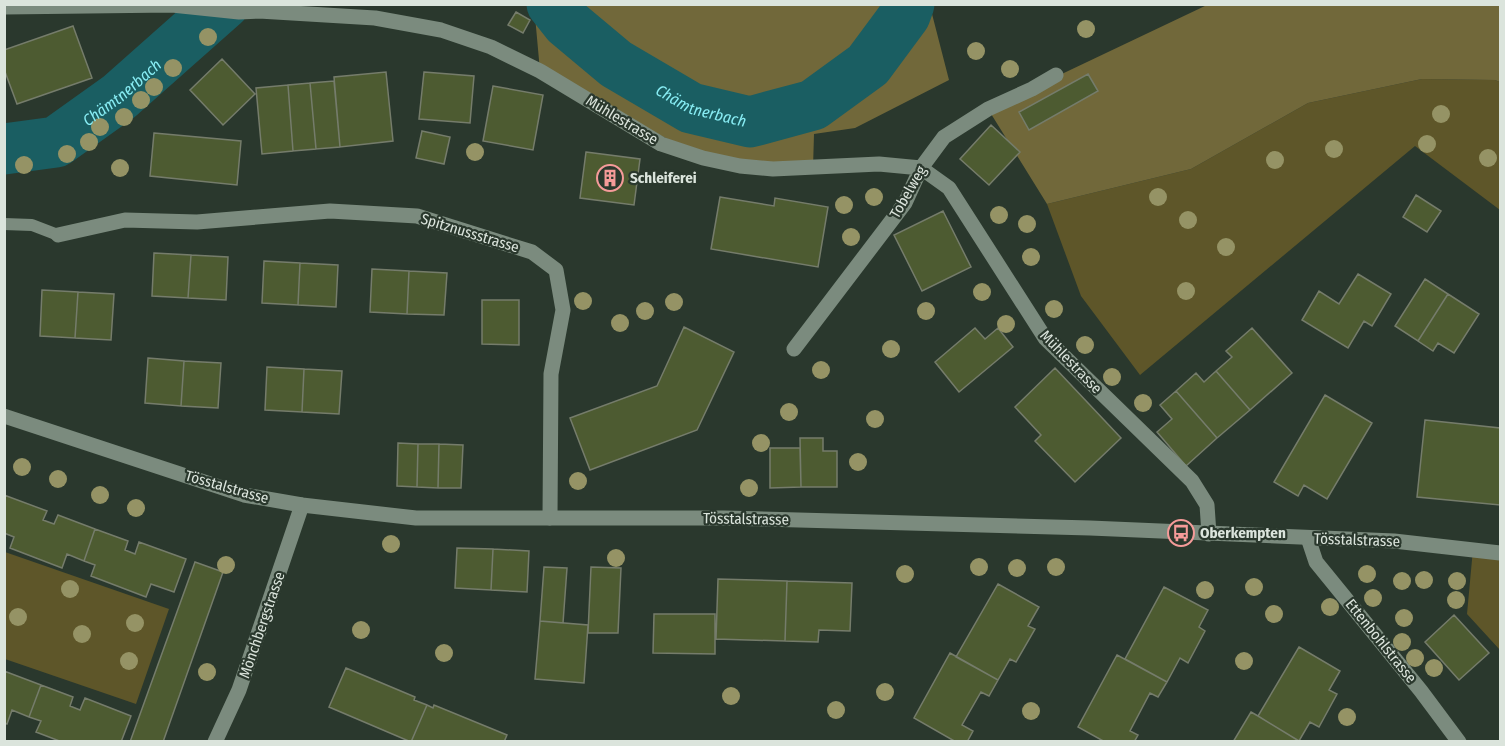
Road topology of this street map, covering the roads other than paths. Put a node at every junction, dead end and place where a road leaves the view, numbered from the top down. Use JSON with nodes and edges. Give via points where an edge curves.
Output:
{"nodes":[{"id":1,"x":4,"y":7,"type":"edge"},
{"id":2,"x":1056,"y":75,"type":"dead end"},
{"id":3,"x":921,"y":168,"type":"junction"},
{"id":4,"x":4,"y":224,"type":"edge"},
{"id":5,"x":58,"y":235,"type":"joint"},
{"id":6,"x":794,"y":349,"type":"dead end"},
{"id":7,"x":4,"y":416,"type":"edge"},
{"id":8,"x":302,"y":505,"type":"junction"},
{"id":9,"x":550,"y":518,"type":"junction"},
{"id":10,"x":1209,"y":534,"type":"junction"},
{"id":11,"x":1308,"y":538,"type":"junction"},
{"id":12,"x":1500,"y":553,"type":"edge"},
{"id":13,"x":215,"y":741,"type":"edge"},
{"id":14,"x":1459,"y":741,"type":"edge"}],
"edges":[{"from":1,"to":3,"type":"street","name":"Mühlestrasse","via":[[172,6],[375,18],[441,30],[491,47],[519,59],[661,144],[703,158],[773,169],[879,164]]},
{"from":2,"to":3,"type":"street","name":"Tobelweg","via":[[988,109],[944,137]]},
{"from":3,"to":6,"type":"street","name":"Tobelweg","via":[[905,203]]},
{"from":3,"to":10,"type":"street","name":"Mühlestrasse","via":[[949,188],[1045,338],[1192,481],[1207,505]]},
{"from":4,"to":5,"type":"lane","via":[[32,225]]},
{"from":5,"to":9,"type":"street","name":"Spitznussstrasse","via":[[125,220],[197,222],[330,211],[417,216],[532,252],[556,270],[562,310],[551,374]]},
{"from":7,"to":8,"type":"street","name":"Tösstalstrasse","via":[[244,495]]},
{"from":8,"to":9,"type":"street","name":"Tösstalstrasse","via":[[416,518]]},
{"from":8,"to":13,"type":"street","name":"Mönchbergstrasse","via":[[239,690]]},
{"from":9,"to":10,"type":"street","name":"Tösstalstrasse","via":[[724,518]]},
{"from":10,"to":11,"type":"street","name":"Tösstalstrasse"},
{"from":11,"to":12,"type":"street","name":"Tösstalstrasse","via":[[1394,541]]},
{"from":11,"to":14,"type":"street","name":"Ettenbohlstrasse","via":[[1316,562]]}]}
